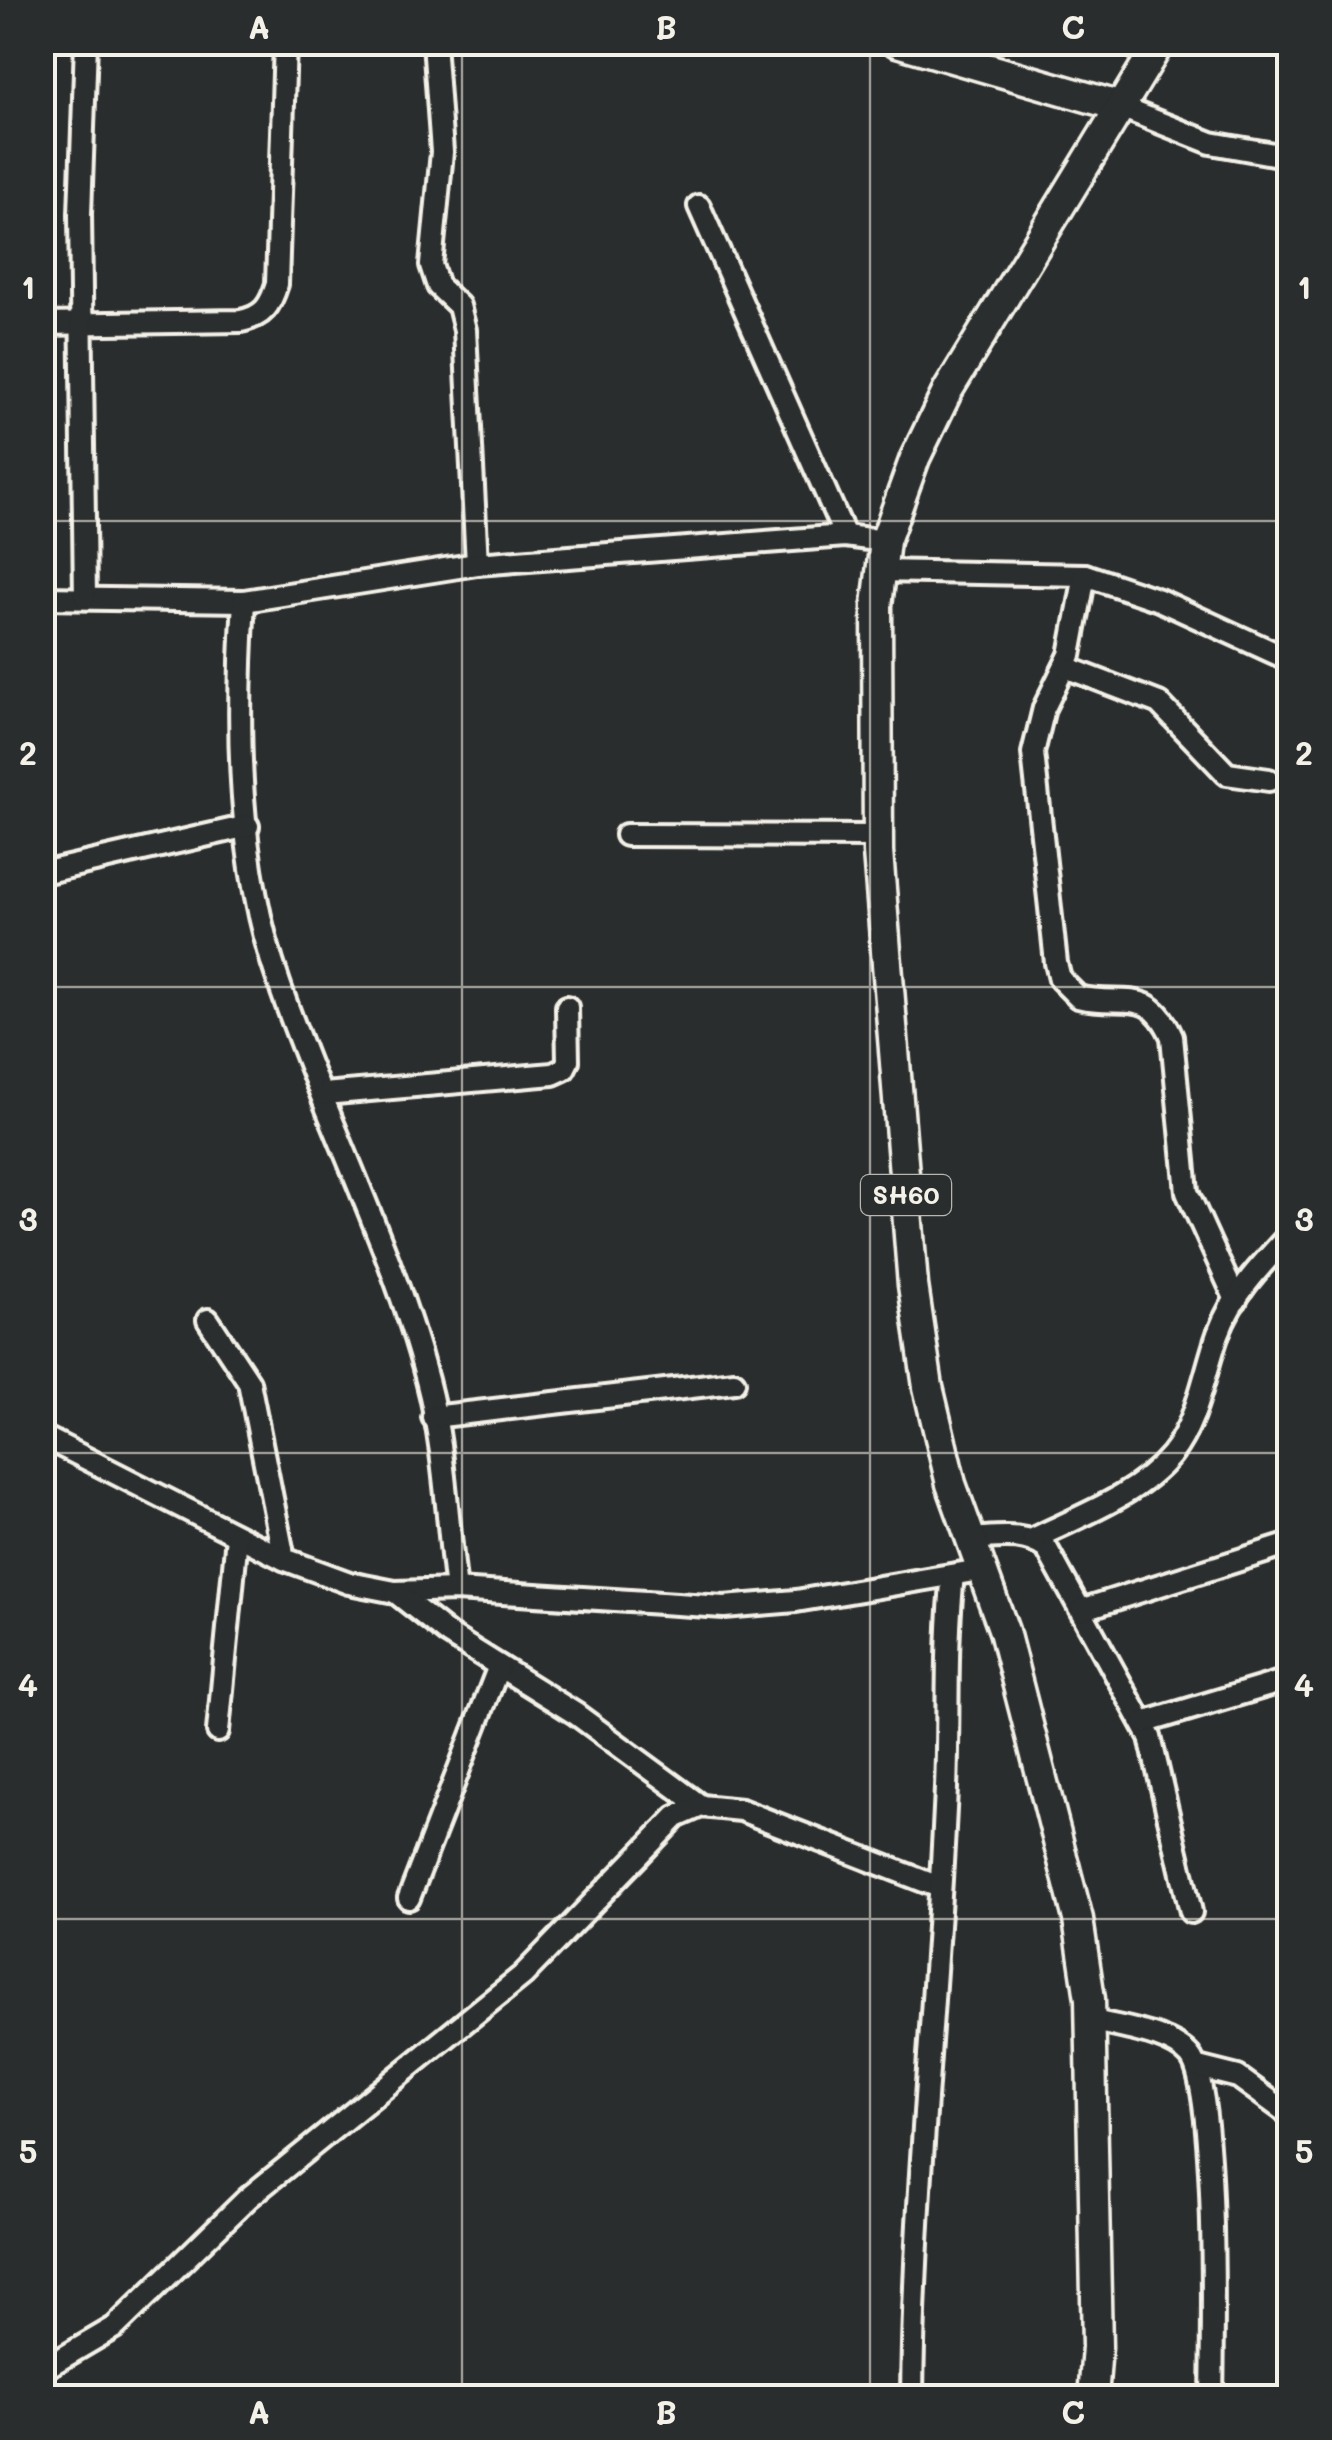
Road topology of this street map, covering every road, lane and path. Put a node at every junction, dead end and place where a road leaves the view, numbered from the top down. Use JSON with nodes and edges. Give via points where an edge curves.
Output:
{"nodes":[{"id":1,"x":86,"y":42,"type":"edge"},
{"id":2,"x":285,"y":42,"type":"edge"},
{"id":3,"x":434,"y":42,"type":"edge"},
{"id":4,"x":897,"y":42,"type":"edge"},
{"id":5,"x":1160,"y":42,"type":"edge"},
{"id":6,"x":1118,"y":106,"type":"junction"},
{"id":7,"x":1290,"y":156,"type":"edge"},
{"id":8,"x":699,"y":206,"type":"dead end"},
{"id":9,"x":42,"y":324,"type":"edge"},
{"id":10,"x":81,"y":326,"type":"junction"},
{"id":11,"x":846,"y":536,"type":"junction"},
{"id":12,"x":885,"y":541,"type":"junction"},
{"id":13,"x":477,"y":564,"type":"junction"},
{"id":14,"x":878,"y":572,"type":"junction"},
{"id":15,"x":1086,"y":575,"type":"junction"},
{"id":16,"x":42,"y":598,"type":"edge"},
{"id":17,"x":85,"y":598,"type":"junction"},
{"id":18,"x":244,"y":601,"type":"junction"},
{"id":19,"x":1290,"y":660,"type":"edge"},
{"id":20,"x":1065,"y":666,"type":"junction"},
{"id":21,"x":1269,"y":780,"type":"dead end"},
{"id":22,"x":248,"y":826,"type":"junction"},
{"id":23,"x":626,"y":834,"type":"dead end"},
{"id":24,"x":878,"y":836,"type":"junction"},
{"id":25,"x":42,"y":872,"type":"edge"},
{"id":26,"x":566,"y":1007,"type":"dead end"},
{"id":27,"x":324,"y":1094,"type":"junction"},
{"id":28,"x":1290,"y":1234,"type":"edge"},
{"id":29,"x":1236,"y":1300,"type":"junction"},
{"id":30,"x":208,"y":1320,"type":"dead end"},
{"id":31,"x":734,"y":1382,"type":"dead end"},
{"id":32,"x":433,"y":1417,"type":"junction"},
{"id":33,"x":42,"y":1436,"type":"edge"},
{"id":34,"x":237,"y":1536,"type":"junction"},
{"id":35,"x":1034,"y":1538,"type":"junction"},
{"id":36,"x":968,"y":1540,"type":"junction"},
{"id":37,"x":1290,"y":1544,"type":"edge"},
{"id":38,"x":284,"y":1560,"type":"junction"},
{"id":39,"x":966,"y":1573,"type":"junction"},
{"id":40,"x":456,"y":1590,"type":"junction"},
{"id":41,"x":395,"y":1592,"type":"junction"},
{"id":42,"x":1081,"y":1610,"type":"junction"},
{"id":43,"x":499,"y":1666,"type":"junction"},
{"id":44,"x":1290,"y":1679,"type":"edge"},
{"id":45,"x":1143,"y":1723,"type":"junction"},
{"id":46,"x":218,"y":1731,"type":"dead end"},
{"id":47,"x":701,"y":1806,"type":"junction"},
{"id":48,"x":939,"y":1887,"type":"junction"},
{"id":49,"x":409,"y":1898,"type":"dead end"},
{"id":50,"x":1192,"y":1912,"type":"dead end"},
{"id":51,"x":1090,"y":2020,"type":"junction"},
{"id":52,"x":1198,"y":2067,"type":"junction"},
{"id":53,"x":1290,"y":2115,"type":"edge"},
{"id":54,"x":42,"y":2370,"type":"edge"},
{"id":55,"x":912,"y":2398,"type":"edge"},
{"id":56,"x":1093,"y":2398,"type":"edge"},
{"id":57,"x":1212,"y":2398,"type":"edge"}],
"edges":[{"from":1,"to":10,"type":"street"},
{"from":2,"to":10,"type":"street","via":[[277,284],[270,306],[241,321]]},
{"from":3,"to":13,"type":"street","via":[[442,152],[431,265],[438,286],[460,306],[465,330]]},
{"from":4,"to":6,"type":"main road"},
{"from":5,"to":6,"type":"main road","number":"SH60"},
{"from":6,"to":7,"type":"street","via":[[1211,142]]},
{"from":6,"to":12,"type":"main road","number":"SH60","via":[[948,390]]},
{"from":8,"to":11,"type":"street"},
{"from":9,"to":10,"type":"street"},
{"from":10,"to":17,"type":"street"},
{"from":11,"to":12,"type":"street"},
{"from":11,"to":13,"type":"street"},
{"from":12,"to":14,"type":"main road","number":"SH60"},
{"from":13,"to":18,"type":"street"},
{"from":14,"to":15,"type":"street"},
{"from":14,"to":24,"type":"main road","number":"SH60"},
{"from":15,"to":19,"type":"street"},
{"from":15,"to":20,"type":"street"},
{"from":16,"to":17,"type":"street"},
{"from":17,"to":18,"type":"street"},
{"from":18,"to":22,"type":"street","via":[[238,695]]},
{"from":20,"to":21,"type":"street","via":[[1159,703],[1227,774]]},
{"from":20,"to":29,"type":"street","via":[[1044,708],[1033,752],[1060,979],[1078,997],[1140,1001],[1164,1018],[1172,1037],[1187,1192]]},
{"from":22,"to":25,"type":"street"},
{"from":22,"to":27,"type":"street","via":[[278,981]]},
{"from":23,"to":24,"type":"street"},
{"from":24,"to":36,"type":"main road","number":"SH60","via":[[913,1285],[928,1386]]},
{"from":26,"to":27,"type":"street","via":[[568,1061],[553,1074]]},
{"from":27,"to":32,"type":"street","via":[[418,1350]]},
{"from":28,"to":29,"type":"street"},
{"from":29,"to":35,"type":"street","via":[[1171,1454],[1110,1502]]},
{"from":30,"to":38,"type":"street","via":[[249,1382]]},
{"from":31,"to":32,"type":"street"},
{"from":32,"to":40,"type":"street"},
{"from":33,"to":34,"type":"street"},
{"from":34,"to":38,"type":"street"},
{"from":34,"to":46,"type":"street"},
{"from":35,"to":36,"type":"street"},
{"from":35,"to":42,"type":"street","via":[[1047,1548]]},
{"from":36,"to":39,"type":"main road","number":"SH60"},
{"from":37,"to":42,"type":"street"},
{"from":38,"to":41,"type":"street"},
{"from":39,"to":40,"type":"street","via":[[724,1608]]},
{"from":39,"to":48,"type":"street","via":[[947,1631]]},
{"from":39,"to":51,"type":"main road","number":"SH60","via":[[1004,1631],[1078,1919]]},
{"from":40,"to":41,"type":"street"},
{"from":41,"to":43,"type":"street"},
{"from":42,"to":45,"type":"street"},
{"from":43,"to":47,"type":"street"},
{"from":43,"to":49,"type":"street"},
{"from":44,"to":45,"type":"street"},
{"from":45,"to":50,"type":"street"},
{"from":47,"to":48,"type":"street","via":[[741,1810]]},
{"from":47,"to":54,"type":"street","via":[[676,1817],[522,1974],[248,2198],[116,2327]]},
{"from":48,"to":55,"type":"street"},
{"from":51,"to":52,"type":"street","via":[[1171,2043]]},
{"from":51,"to":56,"type":"main road","number":"SH60"},
{"from":52,"to":53,"type":"street","via":[[1238,2078]]},
{"from":52,"to":57,"type":"street","via":[[1208,2166]]}]}
